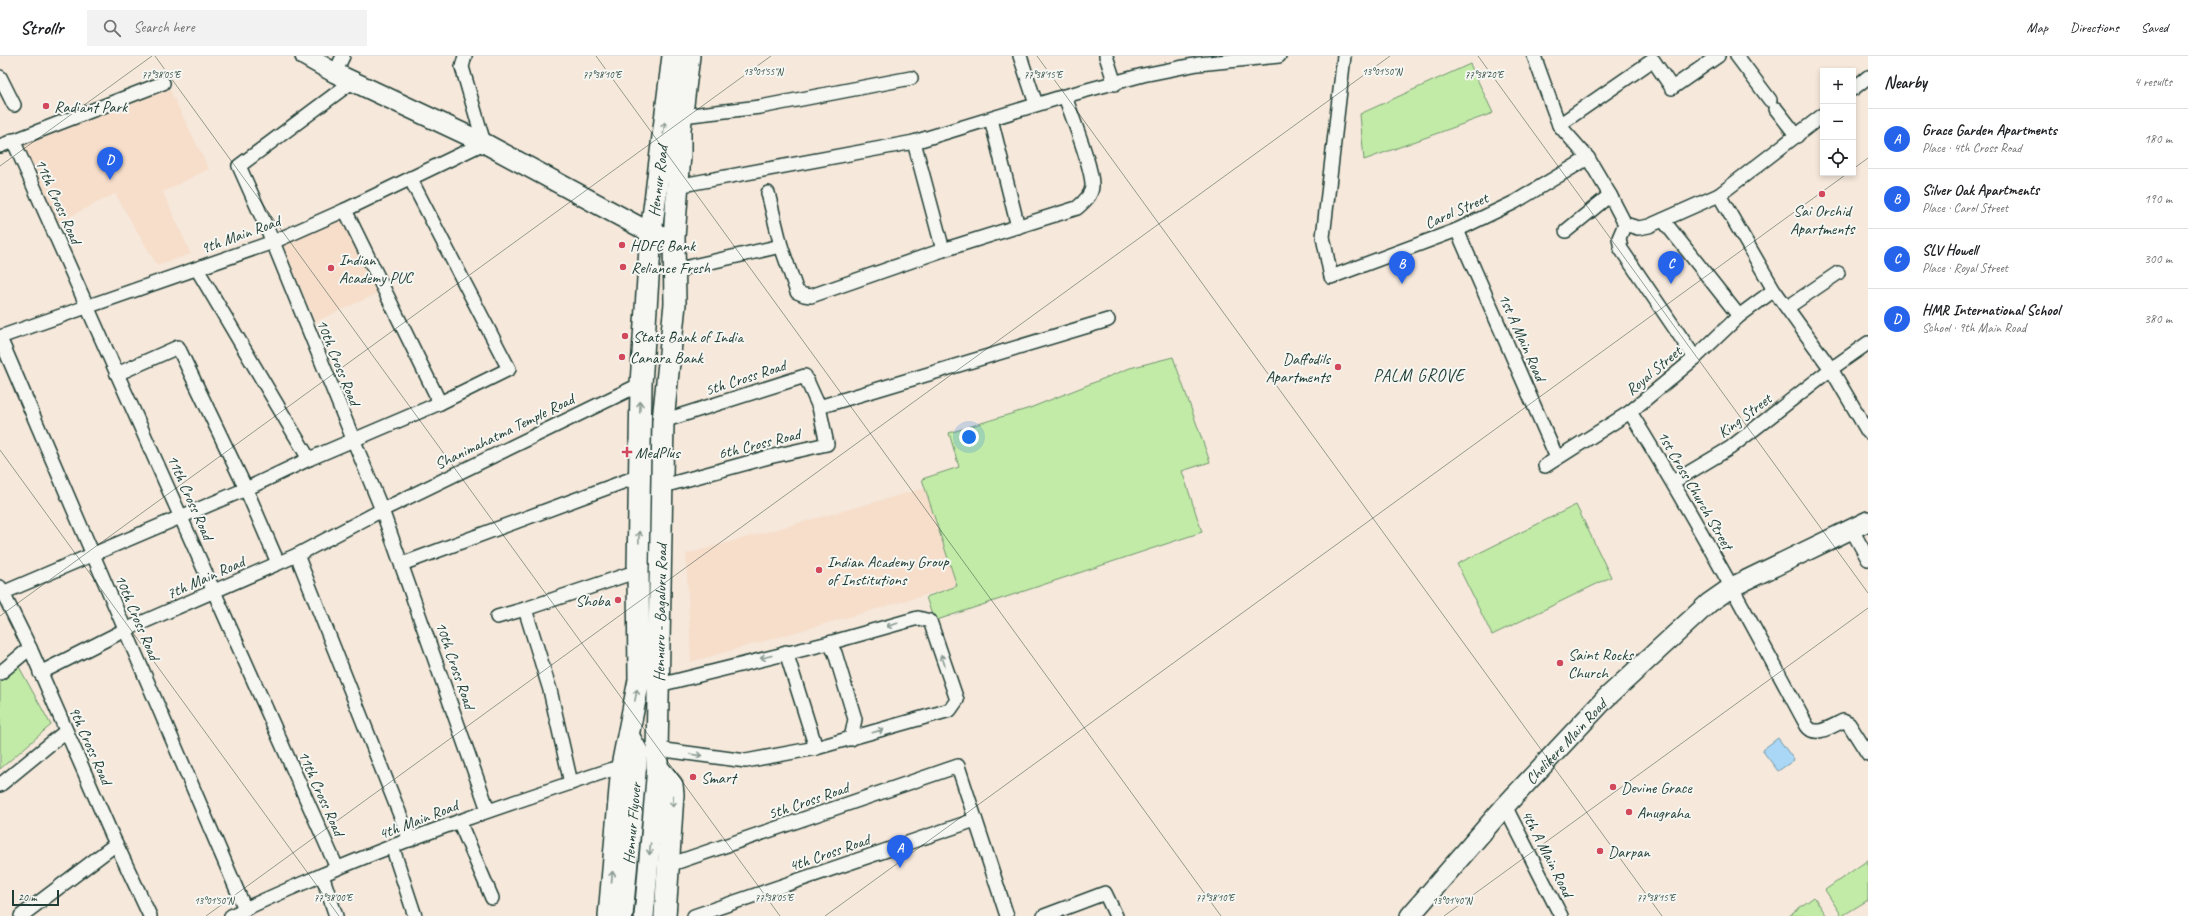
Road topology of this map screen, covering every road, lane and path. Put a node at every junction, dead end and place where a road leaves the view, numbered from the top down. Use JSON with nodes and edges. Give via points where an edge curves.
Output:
{"nodes":[{"id":1,"x":306,"y":56,"type":"edge"},
{"id":2,"x":343,"y":56,"type":"edge"},
{"id":3,"x":465,"y":56,"type":"edge"},
{"id":4,"x":673,"y":56,"type":"edge"},
{"id":5,"x":689,"y":56,"type":"edge"},
{"id":6,"x":1020,"y":56,"type":"edge"},
{"id":7,"x":1106,"y":56,"type":"edge"},
{"id":8,"x":1279,"y":56,"type":"edge"},
{"id":9,"x":1344,"y":56,"type":"edge"},
{"id":10,"x":1534,"y":56,"type":"edge"},
{"id":11,"x":1718,"y":56,"type":"edge"},
{"id":12,"x":1737,"y":56,"type":"edge"},
{"id":13,"x":1197,"y":60,"type":"edge"},
{"id":14,"x":334,"y":74,"type":"junction"},
{"id":15,"x":0,"y":77,"type":"edge"},
{"id":16,"x":1868,"y":77,"type":"edge"},
{"id":17,"x":911,"y":78,"type":"dead end"},
{"id":18,"x":353,"y":82,"type":"junction"},
{"id":19,"x":163,"y":83,"type":"dead end"},
{"id":20,"x":1115,"y":84,"type":"junction"},
{"id":21,"x":1856,"y":87,"type":"edge"},
{"id":22,"x":1065,"y":96,"type":"junction"},
{"id":23,"x":1036,"y":104,"type":"junction"},
{"id":24,"x":14,"y":105,"type":"dead end"},
{"id":25,"x":682,"y":116,"type":"junction"},
{"id":26,"x":1820,"y":117,"type":"edge"},
{"id":27,"x":991,"y":118,"type":"junction"},
{"id":28,"x":1560,"y":125,"type":"junction"},
{"id":29,"x":1797,"y":136,"type":"junction"},
{"id":30,"x":13,"y":140,"type":"junction"},
{"id":31,"x":484,"y":142,"type":"junction"},
{"id":32,"x":914,"y":142,"type":"junction"},
{"id":33,"x":0,"y":146,"type":"edge"},
{"id":34,"x":1588,"y":158,"type":"junction"},
{"id":35,"x":410,"y":178,"type":"junction"},
{"id":36,"x":677,"y":186,"type":"junction"},
{"id":37,"x":768,"y":193,"type":"dead end"},
{"id":38,"x":1610,"y":195,"type":"junction"},
{"id":39,"x":1719,"y":195,"type":"junction"},
{"id":40,"x":346,"y":210,"type":"junction"},
{"id":41,"x":1663,"y":220,"type":"junction"},
{"id":42,"x":1625,"y":224,"type":"junction"},
{"id":43,"x":1018,"y":227,"type":"junction"},
{"id":44,"x":1457,"y":230,"type":"junction"},
{"id":45,"x":1566,"y":231,"type":"dead end"},
{"id":46,"x":651,"y":233,"type":"junction"},
{"id":47,"x":674,"y":238,"type":"junction"},
{"id":48,"x":273,"y":242,"type":"junction"},
{"id":49,"x":780,"y":246,"type":"junction"},
{"id":50,"x":943,"y":250,"type":"junction"},
{"id":51,"x":197,"y":269,"type":"junction"},
{"id":52,"x":674,"y":270,"type":"junction"},
{"id":53,"x":1838,"y":273,"type":"dead end"},
{"id":54,"x":1774,"y":290,"type":"junction"},
{"id":55,"x":87,"y":306,"type":"junction"},
{"id":56,"x":648,"y":306,"type":"joint"},
{"id":57,"x":1788,"y":307,"type":"junction"},
{"id":58,"x":1739,"y":316,"type":"junction"},
{"id":59,"x":1108,"y":320,"type":"dead end"},
{"id":60,"x":0,"y":337,"type":"edge"},
{"id":61,"x":1868,"y":343,"type":"edge"},
{"id":62,"x":1694,"y":358,"type":"junction"},
{"id":63,"x":1831,"y":369,"type":"junction"},
{"id":64,"x":117,"y":374,"type":"junction"},
{"id":65,"x":641,"y":384,"type":"junction"},
{"id":66,"x":440,"y":403,"type":"junction"},
{"id":67,"x":819,"y":407,"type":"junction"},
{"id":68,"x":1630,"y":412,"type":"junction"},
{"id":69,"x":663,"y":421,"type":"junction"},
{"id":70,"x":1868,"y":432,"type":"edge"},
{"id":71,"x":353,"y":441,"type":"junction"},
{"id":72,"x":1557,"y":458,"type":"junction"},
{"id":73,"x":309,"y":459,"type":"junction"},
{"id":74,"x":1545,"y":466,"type":"dead end"},
{"id":75,"x":639,"y":476,"type":"junction"},
{"id":76,"x":1673,"y":482,"type":"junction"},
{"id":77,"x":663,"y":486,"type":"junction"},
{"id":78,"x":246,"y":489,"type":"junction"},
{"id":79,"x":382,"y":510,"type":"junction"},
{"id":80,"x":181,"y":517,"type":"junction"},
{"id":81,"x":1860,"y":525,"type":"edge"},
{"id":82,"x":93,"y":555,"type":"junction"},
{"id":83,"x":297,"y":555,"type":"junction"},
{"id":84,"x":1868,"y":559,"type":"edge"},
{"id":85,"x":278,"y":563,"type":"junction"},
{"id":86,"x":402,"y":564,"type":"junction"},
{"id":87,"x":638,"y":571,"type":"junction"},
{"id":88,"x":1732,"y":587,"type":"junction"},
{"id":89,"x":1,"y":591,"type":"edge"},
{"id":90,"x":213,"y":591,"type":"junction"},
{"id":91,"x":525,"y":609,"type":"junction"},
{"id":92,"x":497,"y":617,"type":"dead end"},
{"id":93,"x":125,"y":630,"type":"junction"},
{"id":94,"x":829,"y":643,"type":"junction"},
{"id":95,"x":30,"y":648,"type":"junction"},
{"id":96,"x":786,"y":652,"type":"junction"},
{"id":97,"x":0,"y":673,"type":"edge"},
{"id":98,"x":40,"y":673,"type":"junction"},
{"id":99,"x":659,"y":685,"type":"junction"},
{"id":100,"x":66,"y":731,"type":"junction"},
{"id":101,"x":628,"y":733,"type":"junction"},
{"id":102,"x":851,"y":738,"type":"junction"},
{"id":103,"x":816,"y":748,"type":"junction"},
{"id":104,"x":1868,"y":754,"type":"edge"},
{"id":105,"x":657,"y":758,"type":"junction"},
{"id":106,"x":622,"y":766,"type":"junction"},
{"id":107,"x":571,"y":783,"type":"junction"},
{"id":108,"x":0,"y":784,"type":"edge"},
{"id":109,"x":1504,"y":806,"type":"junction"},
{"id":110,"x":488,"y":810,"type":"junction"},
{"id":111,"x":975,"y":820,"type":"junction"},
{"id":112,"x":459,"y":821,"type":"junction"},
{"id":113,"x":410,"y":840,"type":"junction"},
{"id":114,"x":116,"y":844,"type":"junction"},
{"id":115,"x":392,"y":846,"type":"junction"},
{"id":116,"x":669,"y":865,"type":"junction"},
{"id":117,"x":337,"y":868,"type":"junction"},
{"id":118,"x":322,"y":875,"type":"junction"},
{"id":119,"x":492,"y":898,"type":"dead end"},
{"id":120,"x":245,"y":909,"type":"junction"},
{"id":121,"x":21,"y":916,"type":"edge"},
{"id":122,"x":150,"y":916,"type":"edge"},
{"id":123,"x":231,"y":916,"type":"edge"},
{"id":124,"x":336,"y":916,"type":"edge"},
{"id":125,"x":415,"y":916,"type":"edge"},
{"id":126,"x":609,"y":916,"type":"edge"},
{"id":127,"x":623,"y":916,"type":"edge"},
{"id":128,"x":644,"y":916,"type":"edge"},
{"id":129,"x":665,"y":916,"type":"edge"},
{"id":130,"x":694,"y":916,"type":"edge"},
{"id":131,"x":1007,"y":916,"type":"edge"},
{"id":132,"x":1044,"y":916,"type":"edge"},
{"id":133,"x":1116,"y":916,"type":"edge"},
{"id":134,"x":1410,"y":916,"type":"edge"},
{"id":135,"x":1561,"y":916,"type":"edge"}],
"edges":[{"from":1,"to":14,"type":"street"},
{"from":2,"to":14,"type":"street"},
{"from":3,"to":31,"type":"street","via":[[462,67]]},
{"from":46,"to":4,"type":"main road","name":"Hennur Road","one_way":true},
{"from":5,"to":25,"type":"main road"},
{"from":6,"to":23,"type":"street"},
{"from":7,"to":20,"type":"street"},
{"from":8,"to":13,"type":"street"},
{"from":9,"to":44,"type":"street","name":"Carol Street","via":[[1323,237],[1331,277]]},
{"from":10,"to":28,"type":"street"},
{"from":11,"to":28,"type":"street","via":[[1672,88],[1653,60]]},
{"from":12,"to":29,"type":"street"},
{"from":13,"to":20,"type":"street"},
{"from":14,"to":18,"type":"street"},
{"from":15,"to":24,"type":"street"},
{"from":16,"to":21,"type":"street"},
{"from":17,"to":25,"type":"street","via":[[760,107]]},
{"from":18,"to":31,"type":"street"},
{"from":18,"to":48,"type":"street","name":"10th Cross Road","via":[[239,166]]},
{"from":19,"to":30,"type":"street"},
{"from":20,"to":22,"type":"street"},
{"from":22,"to":23,"type":"street"},
{"from":22,"to":43,"type":"street","via":[[1090,170],[1092,186],[1087,199],[1077,208]]},
{"from":23,"to":27,"type":"street"},
{"from":25,"to":36,"type":"main road"},
{"from":26,"to":29,"type":"street"},
{"from":27,"to":32,"type":"street"},
{"from":27,"to":43,"type":"street"},
{"from":28,"to":34,"type":"street"},
{"from":29,"to":39,"type":"street"},
{"from":30,"to":33,"type":"street"},
{"from":30,"to":55,"type":"street","name":"11th Cross Road"},
{"from":31,"to":35,"type":"street","name":"9th Main Road"},
{"from":31,"to":46,"type":"street"},
{"from":32,"to":36,"type":"street"},
{"from":32,"to":50,"type":"street"},
{"from":34,"to":38,"type":"street"},
{"from":34,"to":44,"type":"street","name":"Carol Street","via":[[1515,202]]},
{"from":35,"to":40,"type":"street","name":"9th Main Road"},
{"from":35,"to":66,"type":"street","via":[[509,369]]},
{"from":36,"to":47,"type":"main road"},
{"from":37,"to":49,"type":"street"},
{"from":38,"to":42,"type":"street"},
{"from":38,"to":45,"type":"street"},
{"from":39,"to":41,"type":"street"},
{"from":39,"to":54,"type":"street"},
{"from":40,"to":48,"type":"street","name":"9th Main Road"},
{"from":40,"to":66,"type":"street"},
{"from":41,"to":42,"type":"street","via":[[1638,228]]},
{"from":41,"to":58,"type":"street"},
{"from":42,"to":62,"type":"street","via":[[1619,238],[1621,248]]},
{"from":43,"to":50,"type":"street"},
{"from":44,"to":72,"type":"street","name":"1st A Main Road"},
{"from":46,"to":47,"type":"street"},
{"from":46,"to":56,"type":"main road","name":"Hennur Road"},
{"from":47,"to":52,"type":"main road","name":"Hennuru - Bagaluru Road"},
{"from":48,"to":51,"type":"street","name":"9th Main Road"},
{"from":48,"to":71,"type":"street","name":"10th Cross Road"},
{"from":49,"to":50,"type":"street","via":[[798,292],[811,296]]},
{"from":49,"to":52,"type":"street"},
{"from":51,"to":55,"type":"street","name":"9th Main Road"},
{"from":51,"to":73,"type":"street"},
{"from":52,"to":69,"type":"main road","name":"Hennuru - Bagaluru Road","via":[[675,304]]},
{"from":53,"to":57,"type":"street"},
{"from":54,"to":57,"type":"street"},
{"from":54,"to":58,"type":"street","name":"Royal Street"},
{"from":55,"to":60,"type":"street","name":"9th Main Road"},
{"from":55,"to":64,"type":"street","name":"11th Cross Road"},
{"from":56,"to":65,"type":"main road","name":"Hennuru - Bagaluru Road"},
{"from":57,"to":63,"type":"street"},
{"from":58,"to":62,"type":"street","name":"Royal Street"},
{"from":59,"to":67,"type":"street"},
{"from":60,"to":82,"type":"street","name":"10th Cross Road"},
{"from":61,"to":63,"type":"street","name":"King Street"},
{"from":62,"to":68,"type":"street","name":"Royal Street"},
{"from":63,"to":70,"type":"street"},
{"from":63,"to":76,"type":"street","name":"King Street","via":[[1730,448]]},
{"from":64,"to":78,"type":"street","via":[[178,347]]},
{"from":64,"to":80,"type":"street","name":"11th Cross Road"},
{"from":75,"to":65,"type":"main road","name":"Hennuru - Bagaluru Road","one_way":true},
{"from":65,"to":79,"type":"street","name":"Shanimahatma Temple Road"},
{"from":66,"to":71,"type":"street"},
{"from":67,"to":69,"type":"street","name":"5th Cross Road","via":[[805,376]]},
{"from":67,"to":77,"type":"street","name":"6th Cross Road","via":[[827,444]]},
{"from":68,"to":72,"type":"street","name":"Royal Street"},
{"from":68,"to":76,"type":"street","name":"1st Cross Church Street"},
{"from":69,"to":77,"type":"main road","name":"Hennuru - Bagaluru Road"},
{"from":71,"to":73,"type":"street"},
{"from":71,"to":79,"type":"street","name":"10th Cross Road"},
{"from":72,"to":74,"type":"street","name":"Royal Street"},
{"from":73,"to":78,"type":"street"},
{"from":75,"to":86,"type":"street"},
{"from":87,"to":75,"type":"main road","name":"Hennuru - Bagaluru Road","one_way":true},
{"from":76,"to":88,"type":"street","name":"1st Cross Church Street"},
{"from":77,"to":99,"type":"main road","name":"Hennuru - Bagaluru Road"},
{"from":78,"to":80,"type":"street"},
{"from":78,"to":85,"type":"street"},
{"from":79,"to":83,"type":"street","name":"7th Main Road"},
{"from":79,"to":86,"type":"street","name":"10th Cross Road"},
{"from":80,"to":82,"type":"street"},
{"from":80,"to":90,"type":"street","name":"11th Cross Road"},
{"from":81,"to":84,"type":"street"},
{"from":81,"to":88,"type":"street","name":"Chelikere Main Road"},
{"from":82,"to":89,"type":"street"},
{"from":82,"to":93,"type":"street","name":"10th Cross Road"},
{"from":83,"to":85,"type":"street","name":"7th Main Road"},
{"from":83,"to":113,"type":"street"},
{"from":85,"to":90,"type":"street","name":"7th Main Road"},
{"from":86,"to":110,"type":"street","name":"10th Cross Road"},
{"from":87,"to":91,"type":"street"},
{"from":101,"to":87,"type":"main road","name":"Hennuru - Bagaluru Road","one_way":true,"via":[[639,680]]},
{"from":88,"to":104,"type":"street","name":"1st Cross Church Street","via":[[1809,730],[1817,732],[1843,721],[1849,724]]},
{"from":88,"to":109,"type":"street","name":"Chelikere Main Road","via":[[1709,603],[1605,699]]},
{"from":89,"to":95,"type":"street","name":"9th Cross Road"},
{"from":90,"to":93,"type":"street","name":"7th Main Road"},
{"from":90,"to":117,"type":"street","name":"11th Cross Road"},
{"from":91,"to":92,"type":"street"},
{"from":91,"to":107,"type":"street","via":[[550,690]]},
{"from":93,"to":98,"type":"street","name":"7th Main Road"},
{"from":93,"to":120,"type":"street","name":"10th Cross Road"},
{"from":94,"to":96,"type":"street"},
{"from":94,"to":102,"type":"street","via":[[835,653],[855,720]]},
{"from":102,"to":94,"type":"street","one_way":true,"via":[[950,710],[957,700],[930,621],[918,618]]},
{"from":95,"to":97,"type":"street"},
{"from":95,"to":98,"type":"street","name":"9th Cross Road"},
{"from":96,"to":99,"type":"street","one_way":true},
{"from":96,"to":103,"type":"street"},
{"from":98,"to":100,"type":"street","name":"9th Cross Road"},
{"from":99,"to":105,"type":"main road","name":"Hennuru - Bagaluru Road"},
{"from":100,"to":108,"type":"street"},
{"from":100,"to":114,"type":"street","name":"9th Cross Road"},
{"from":101,"to":106,"type":"main road","name":"Hennuru - Bagaluru Road"},
{"from":101,"to":127,"type":"street","name":"Hennur Flyover","via":[[638,751]]},
{"from":102,"to":103,"type":"street"},
{"from":105,"to":103,"type":"street","one_way":true,"via":[[746,761]]},
{"from":105,"to":116,"type":"main road","one_way":true,"via":[[672,785]]},
{"from":105,"to":128,"type":"street","name":"Hennur Flyover","one_way":true},
{"from":106,"to":107,"type":"street","name":"4th Main Road"},
{"from":126,"to":106,"type":"main road","name":"Hennuru - Bagaluru Road","one_way":true},
{"from":107,"to":110,"type":"street","name":"4th Main Road"},
{"from":109,"to":134,"type":"street","name":"Chelikere Main Road"},
{"from":109,"to":135,"type":"street","name":"4th A Main Road"},
{"from":110,"to":112,"type":"street","name":"4th Main Road"},
{"from":111,"to":116,"type":"street","name":"5th Cross Road","via":[[958,766]]},
{"from":111,"to":130,"type":"street","name":"4th Cross Road"},
{"from":111,"to":131,"type":"street"},
{"from":112,"to":113,"type":"street","name":"4th Main Road"},
{"from":112,"to":119,"type":"street"},
{"from":113,"to":115,"type":"street","name":"4th Main Road"},
{"from":114,"to":121,"type":"street"},
{"from":114,"to":122,"type":"street","name":"9th Cross Road"},
{"from":115,"to":117,"type":"street","name":"4th Main Road"},
{"from":115,"to":125,"type":"street"},
{"from":116,"to":129,"type":"main road"},
{"from":117,"to":118,"type":"street","name":"4th Main Road"},
{"from":118,"to":120,"type":"street","name":"4th Main Road"},
{"from":118,"to":124,"type":"street"},
{"from":120,"to":123,"type":"street","name":"4th Main Road"},
{"from":132,"to":133,"type":"street","via":[[1105,893]]}]}
